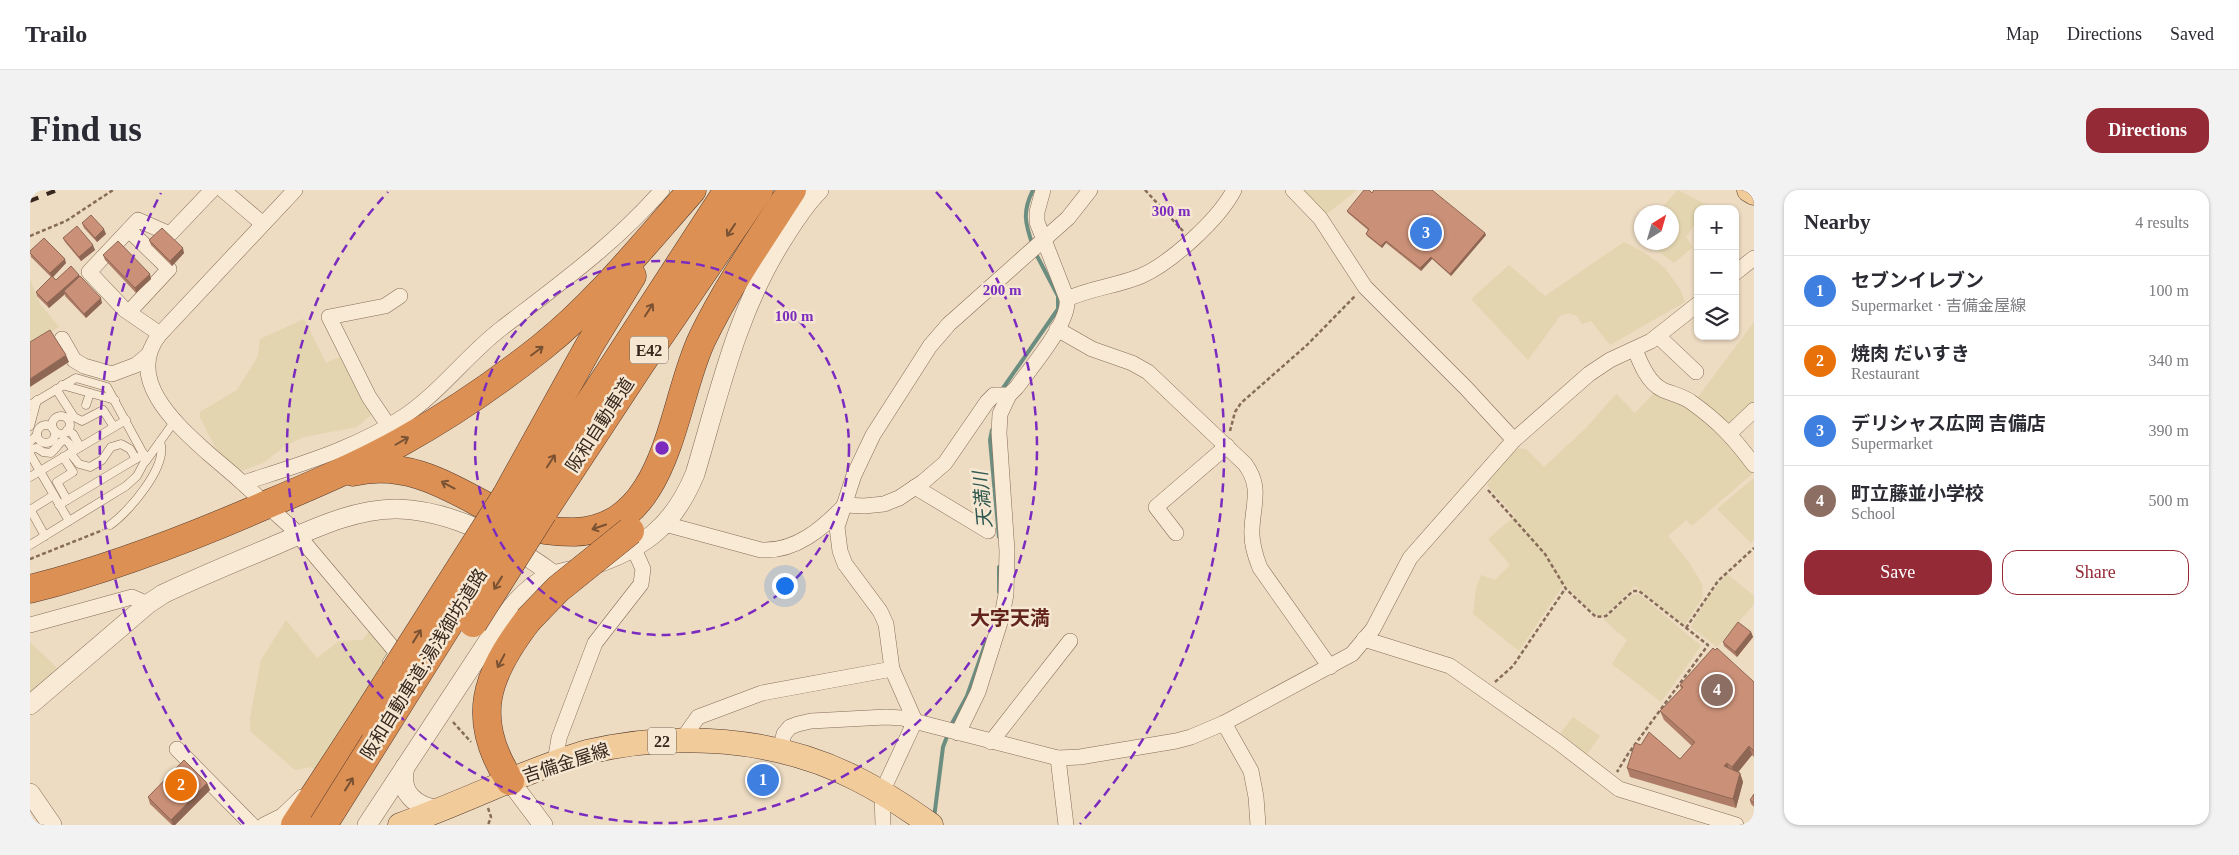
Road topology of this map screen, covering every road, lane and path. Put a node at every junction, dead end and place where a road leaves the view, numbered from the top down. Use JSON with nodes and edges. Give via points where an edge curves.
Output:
{"nodes":[{"id":1,"x":113,"y":190,"type":"edge"},
{"id":2,"x":212,"y":190,"type":"edge"},
{"id":3,"x":223,"y":190,"type":"edge"},
{"id":4,"x":295,"y":190,"type":"edge"},
{"id":5,"x":662,"y":190,"type":"edge"},
{"id":6,"x":693,"y":190,"type":"edge"},
{"id":7,"x":728,"y":190,"type":"edge"},
{"id":8,"x":759,"y":190,"type":"edge"},
{"id":9,"x":792,"y":190,"type":"edge"},
{"id":10,"x":819,"y":190,"type":"edge"},
{"id":11,"x":1043,"y":190,"type":"edge"},
{"id":12,"x":1090,"y":190,"type":"edge"},
{"id":13,"x":1145,"y":190,"type":"edge"},
{"id":14,"x":1234,"y":190,"type":"edge"},
{"id":15,"x":1293,"y":190,"type":"edge"},
{"id":16,"x":1749,"y":190,"type":"edge"},
{"id":17,"x":1754,"y":193,"type":"edge"},
{"id":18,"x":774,"y":218,"type":"junction"},
{"id":19,"x":264,"y":224,"type":"junction"},
{"id":20,"x":129,"y":230,"type":"junction"},
{"id":21,"x":30,"y":236,"type":"edge"},
{"id":22,"x":1042,"y":241,"type":"junction"},
{"id":23,"x":1190,"y":241,"type":"junction"},
{"id":24,"x":1754,"y":258,"type":"edge"},
{"id":25,"x":1739,"y":270,"type":"edge"},
{"id":26,"x":1365,"y":287,"type":"junction"},
{"id":27,"x":400,"y":296,"type":"dead end"},
{"id":28,"x":1068,"y":299,"type":"junction"},
{"id":29,"x":1694,"y":307,"type":"edge"},
{"id":30,"x":129,"y":312,"type":"junction"},
{"id":31,"x":1058,"y":329,"type":"junction"},
{"id":32,"x":160,"y":334,"type":"junction"},
{"id":33,"x":1658,"y":336,"type":"junction"},
{"id":34,"x":62,"y":339,"type":"dead end"},
{"id":35,"x":1635,"y":349,"type":"junction"},
{"id":36,"x":149,"y":354,"type":"junction"},
{"id":37,"x":1696,"y":372,"type":"dead end"},
{"id":38,"x":59,"y":387,"type":"junction"},
{"id":39,"x":90,"y":393,"type":"junction"},
{"id":40,"x":1009,"y":395,"type":"junction"},
{"id":41,"x":115,"y":400,"type":"junction"},
{"id":42,"x":34,"y":403,"type":"edge"},
{"id":43,"x":86,"y":405,"type":"dead end"},
{"id":44,"x":1754,"y":410,"type":"edge"},
{"id":45,"x":126,"y":420,"type":"junction"},
{"id":46,"x":174,"y":422,"type":"junction"},
{"id":47,"x":388,"y":425,"type":"junction"},
{"id":48,"x":30,"y":426,"type":"edge"},
{"id":49,"x":114,"y":427,"type":"junction"},
{"id":50,"x":53,"y":429,"type":"junction"},
{"id":51,"x":68,"y":430,"type":"junction"},
{"id":52,"x":1730,"y":433,"type":"junction"},
{"id":53,"x":37,"y":435,"type":"junction"},
{"id":54,"x":1514,"y":440,"type":"junction"},
{"id":55,"x":30,"y":442,"type":"edge"},
{"id":56,"x":160,"y":442,"type":"junction"},
{"id":57,"x":1229,"y":448,"type":"junction"},
{"id":58,"x":30,"y":449,"type":"edge"},
{"id":59,"x":72,"y":452,"type":"junction"},
{"id":60,"x":30,"y":454,"type":"edge"},
{"id":61,"x":145,"y":457,"type":"junction"},
{"id":62,"x":136,"y":459,"type":"junction"},
{"id":63,"x":1754,"y":465,"type":"edge"},
{"id":64,"x":40,"y":471,"type":"junction"},
{"id":65,"x":30,"y":477,"type":"edge"},
{"id":66,"x":327,"y":478,"type":"junction"},
{"id":67,"x":1479,"y":480,"type":"junction"},
{"id":68,"x":243,"y":483,"type":"junction"},
{"id":69,"x":915,"y":487,"type":"junction"},
{"id":70,"x":54,"y":496,"type":"junction"},
{"id":71,"x":258,"y":497,"type":"dead end"},
{"id":72,"x":67,"y":500,"type":"junction"},
{"id":73,"x":525,"y":503,"type":"junction"},
{"id":74,"x":60,"y":505,"type":"junction"},
{"id":75,"x":845,"y":505,"type":"junction"},
{"id":76,"x":30,"y":509,"type":"edge"},
{"id":77,"x":273,"y":511,"type":"dead end"},
{"id":78,"x":70,"y":521,"type":"junction"},
{"id":79,"x":665,"y":524,"type":"junction"},
{"id":80,"x":110,"y":525,"type":"joint"},
{"id":81,"x":988,"y":531,"type":"dead end"},
{"id":82,"x":1176,"y":533,"type":"dead end"},
{"id":83,"x":45,"y":536,"type":"junction"},
{"id":84,"x":298,"y":536,"type":"junction"},
{"id":85,"x":632,"y":540,"type":"junction"},
{"id":86,"x":31,"y":543,"type":"edge"},
{"id":87,"x":1754,"y":548,"type":"edge"},
{"id":88,"x":30,"y":559,"type":"edge"},
{"id":89,"x":554,"y":575,"type":"junction"},
{"id":90,"x":30,"y":589,"type":"edge"},
{"id":91,"x":1565,"y":589,"type":"junction"},
{"id":92,"x":148,"y":604,"type":"junction"},
{"id":93,"x":30,"y":625,"type":"edge"},
{"id":94,"x":1686,"y":628,"type":"junction"},
{"id":95,"x":1364,"y":639,"type":"junction"},
{"id":96,"x":1070,"y":642,"type":"dead end"},
{"id":97,"x":1330,"y":667,"type":"junction"},
{"id":98,"x":892,"y":669,"type":"junction"},
{"id":99,"x":1488,"y":692,"type":"junction"},
{"id":100,"x":30,"y":705,"type":"edge"},
{"id":101,"x":915,"y":721,"type":"junction"},
{"id":102,"x":1224,"y":723,"type":"junction"},
{"id":103,"x":957,"y":733,"type":"junction"},
{"id":104,"x":681,"y":741,"type":"junction"},
{"id":105,"x":991,"y":742,"type":"junction"},
{"id":106,"x":177,"y":749,"type":"dead end"},
{"id":107,"x":780,"y":750,"type":"junction"},
{"id":108,"x":1058,"y":758,"type":"junction"},
{"id":109,"x":555,"y":762,"type":"junction"},
{"id":110,"x":405,"y":766,"type":"junction"},
{"id":111,"x":510,"y":781,"type":"junction"},
{"id":112,"x":1610,"y":785,"type":"junction"},
{"id":113,"x":882,"y":792,"type":"junction"},
{"id":114,"x":30,"y":793,"type":"edge"},
{"id":115,"x":440,"y":810,"type":"junction"},
{"id":116,"x":926,"y":822,"type":"edge"},
{"id":117,"x":52,"y":825,"type":"edge"},
{"id":118,"x":252,"y":825,"type":"edge"},
{"id":119,"x":264,"y":825,"type":"edge"},
{"id":120,"x":295,"y":825,"type":"edge"},
{"id":121,"x":323,"y":825,"type":"edge"},
{"id":122,"x":344,"y":825,"type":"edge"},
{"id":123,"x":367,"y":825,"type":"edge"},
{"id":124,"x":400,"y":825,"type":"edge"},
{"id":125,"x":543,"y":825,"type":"edge"},
{"id":126,"x":883,"y":825,"type":"edge"},
{"id":127,"x":1066,"y":825,"type":"edge"},
{"id":128,"x":1258,"y":825,"type":"edge"},
{"id":129,"x":1736,"y":825,"type":"edge"}],
"edges":[{"from":1,"to":21,"type":"path","via":[[66,221]]},
{"from":2,"to":20,"type":"street","via":[[170,234],[138,220]]},
{"from":3,"to":19,"type":"street"},
{"from":4,"to":19,"type":"street"},
{"from":5,"to":47,"type":"street","via":[[607,247],[493,335],[427,398]]},
{"from":66,"to":6,"type":"highway","one_way":true,"via":[[401,442],[491,385],[543,347],[617,275]]},
{"from":6,"to":73,"type":"highway","via":[[609,311]]},
{"from":73,"to":7,"type":"highway","name":"阪和自動車道","number":"E42","one_way":true},
{"from":8,"to":73,"type":"highway","name":"阪和自動車道","number":"E42","one_way":true,"via":[[620,394]]},
{"from":9,"to":18,"type":"highway"},
{"from":10,"to":79,"type":"street","via":[[794,221],[755,289],[728,358],[695,474]]},
{"from":11,"to":22,"type":"street","via":[[1037,212]]},
{"from":12,"to":22,"type":"street","via":[[1075,211]]},
{"from":13,"to":23,"type":"path"},
{"from":14,"to":23,"type":"street","via":[[1208,224]]},
{"from":15,"to":26,"type":"street","via":[[1320,218]]},
{"from":16,"to":17,"type":"main road"},
{"from":18,"to":66,"type":"highway","one_way":true,"via":[[701,341],[672,431],[650,485],[624,514],[610,523],[580,531],[536,529],[438,480],[415,472],[370,469]]},
{"from":18,"to":85,"type":"highway","via":[[717,341],[673,476]]},
{"from":19,"to":32,"type":"street"},
{"from":20,"to":30,"type":"street","via":[[89,272]]},
{"from":20,"to":30,"type":"street","via":[[169,270]]},
{"from":22,"to":28,"type":"street"},
{"from":22,"to":75,"type":"street","via":[[949,324],[930,346],[874,435],[854,475]]},
{"from":23,"to":28,"type":"street","via":[[1142,276]]},
{"from":24,"to":25,"type":"street"},
{"from":26,"to":54,"type":"street"},
{"from":26,"to":57,"type":"path","via":[[1238,408],[1231,426]]},
{"from":27,"to":47,"type":"street","via":[[385,306],[329,317],[369,398]]},
{"from":28,"to":31,"type":"street","via":[[1066,314]]},
{"from":29,"to":33,"type":"street"},
{"from":30,"to":32,"type":"street"},
{"from":31,"to":40,"type":"street"},
{"from":31,"to":57,"type":"street","via":[[1100,353],[1123,359],[1148,372]]},
{"from":32,"to":36,"type":"street"},
{"from":33,"to":35,"type":"street"},
{"from":33,"to":37,"type":"street"},
{"from":34,"to":36,"type":"street","via":[[74,360],[112,374],[136,365]]},
{"from":35,"to":52,"type":"street","via":[[1643,369],[1660,389],[1689,400]]},
{"from":35,"to":54,"type":"street","via":[[1589,374]]},
{"from":36,"to":46,"type":"street","via":[[152,386]]},
{"from":38,"to":39,"type":"lane"},
{"from":38,"to":41,"type":"lane","via":[[76,378],[87,380],[107,387]]},
{"from":38,"to":42,"type":"lane"},
{"from":38,"to":49,"type":"lane","via":[[75,418],[82,421],[103,410]]},
{"from":39,"to":41,"type":"lane"},
{"from":39,"to":43,"type":"lane"},
{"from":40,"to":69,"type":"street","via":[[994,395],[945,463]]},
{"from":40,"to":103,"type":"street","via":[[1000,414],[999,433],[1007,551],[1006,594],[978,692]]},
{"from":41,"to":45,"type":"lane"},
{"from":42,"to":48,"type":"lane"},
{"from":44,"to":52,"type":"street"},
{"from":45,"to":49,"type":"lane"},
{"from":45,"to":61,"type":"lane"},
{"from":46,"to":56,"type":"lane"},
{"from":46,"to":68,"type":"street"},
{"from":47,"to":68,"type":"street","via":[[359,441]]},
{"from":49,"to":59,"type":"lane"},
{"from":50,"to":51,"type":"lane","via":[[60,434]]},
{"from":50,"to":51,"type":"lane","via":[[53,421],[60,416],[67,420]]},
{"from":50,"to":53,"type":"lane","via":[[42,425]]},
{"from":50,"to":53,"type":"lane","via":[[54,437],[48,442],[40,440]]},
{"from":51,"to":59,"type":"lane","via":[[72,433]]},
{"from":52,"to":63,"type":"street"},
{"from":53,"to":55,"type":"lane"},
{"from":54,"to":67,"type":"street"},
{"from":56,"to":61,"type":"lane"},
{"from":56,"to":80,"type":"lane","via":[[163,450],[156,470],[124,515]]},
{"from":57,"to":82,"type":"street","via":[[1156,507]]},
{"from":57,"to":97,"type":"street","via":[[1245,464],[1256,483],[1252,535],[1260,568]]},
{"from":58,"to":59,"type":"lane","via":[[51,453],[58,443],[65,441],[70,443]]},
{"from":59,"to":62,"type":"lane","via":[[79,464],[90,467],[102,460],[108,449],[121,444],[130,449]]},
{"from":59,"to":64,"type":"lane"},
{"from":59,"to":72,"type":"lane","via":[[73,472],[57,482]]},
{"from":60,"to":64,"type":"lane"},
{"from":61,"to":62,"type":"lane"},
{"from":61,"to":78,"type":"lane","via":[[130,483]]},
{"from":62,"to":72,"type":"lane"},
{"from":64,"to":65,"type":"lane"},
{"from":64,"to":70,"type":"lane"},
{"from":66,"to":90,"type":"highway","via":[[140,557]]},
{"from":67,"to":91,"type":"path","via":[[1545,554]]},
{"from":67,"to":95,"type":"street","via":[[1410,558]]},
{"from":68,"to":71,"type":"street"},
{"from":69,"to":75,"type":"street","via":[[884,504]]},
{"from":69,"to":81,"type":"street"},
{"from":70,"to":74,"type":"lane"},
{"from":70,"to":76,"type":"lane"},
{"from":72,"to":74,"type":"lane"},
{"from":120,"to":73,"type":"highway","one_way":true,"bridge":true,"via":[[363,721]]},
{"from":121,"to":73,"type":"highway","name":"阪和自動車道;湯浅御坊道路","number":"E42","one_way":true,"bridge":true},
{"from":73,"to":122,"type":"highway","name":"阪和自動車道;湯浅御坊道路","number":"E42","one_way":true,"bridge":true},
{"from":74,"to":78,"type":"lane"},
{"from":75,"to":79,"type":"street","via":[[812,535],[772,551]]},
{"from":75,"to":98,"type":"street","via":[[837,527],[840,551],[851,574],[880,611],[888,634]]},
{"from":76,"to":83,"type":"lane"},
{"from":77,"to":84,"type":"street"},
{"from":78,"to":83,"type":"lane"},
{"from":79,"to":85,"type":"street"},
{"from":80,"to":88,"type":"path"},
{"from":83,"to":86,"type":"lane"},
{"from":84,"to":89,"type":"street","via":[[363,513],[413,510],[490,534]]},
{"from":84,"to":92,"type":"street","via":[[181,586]]},
{"from":84,"to":119,"type":"street","via":[[397,653],[304,795],[282,816]]},
{"from":85,"to":89,"type":"street","via":[[583,568]]},
{"from":85,"to":109,"type":"street","via":[[643,569],[641,584],[595,643],[559,738]]},
{"from":85,"to":111,"type":"highway","one_way":true,"bridge":true,"via":[[558,588],[528,620],[500,663],[487,700],[486,718],[491,748]]},
{"from":87,"to":94,"type":"path","via":[[1718,581]]},
{"from":89,"to":110,"type":"street","via":[[531,589],[511,608]]},
{"from":91,"to":94,"type":"path","via":[[1599,617],[1607,615],[1633,592],[1639,591]]},
{"from":91,"to":99,"type":"path","via":[[1513,666]]},
{"from":92,"to":93,"type":"street","via":[[132,597]]},
{"from":92,"to":100,"type":"street"},
{"from":94,"to":112,"type":"path","via":[[1708,646],[1628,754]]},
{"from":95,"to":97,"type":"street","via":[[1352,654]]},
{"from":95,"to":99,"type":"street","via":[[1450,666]]},
{"from":96,"to":105,"type":"street"},
{"from":97,"to":102,"type":"street"},
{"from":98,"to":101,"type":"street"},
{"from":98,"to":104,"type":"street","via":[[762,693],[698,717]]},
{"from":99,"to":112,"type":"street","via":[[1558,742]]},
{"from":101,"to":103,"type":"street"},
{"from":101,"to":107,"type":"street","via":[[886,717],[811,721],[790,727],[784,734]]},
{"from":101,"to":113,"type":"street"},
{"from":102,"to":108,"type":"street","via":[[1191,738]]},
{"from":102,"to":128,"type":"street","via":[[1251,771]]},
{"from":103,"to":105,"type":"street"},
{"from":104,"to":107,"type":"main road","name":"吉備金屋線","number":"22","via":[[744,744]]},
{"from":104,"to":109,"type":"main road","name":"吉備金屋線","number":"22","via":[[586,752]]},
{"from":105,"to":108,"type":"street"},
{"from":106,"to":118,"type":"street"},
{"from":107,"to":113,"type":"main road","name":"吉備金屋線","number":"22","via":[[829,766]]},
{"from":108,"to":127,"type":"street"},
{"from":109,"to":111,"type":"main road","name":"吉備金屋線","number":"22"},
{"from":110,"to":115,"type":"street","via":[[403,784],[410,797],[429,809]]},
{"from":110,"to":123,"type":"street"},
{"from":111,"to":115,"type":"main road","name":"吉備金屋線","number":"22"},
{"from":111,"to":125,"type":"street"},
{"from":112,"to":129,"type":"street","via":[[1628,794]]},
{"from":113,"to":116,"type":"main road","name":"吉備金屋線","number":"22"},
{"from":113,"to":126,"type":"street"},
{"from":114,"to":117,"type":"street"},
{"from":115,"to":124,"type":"main road","name":"吉備金屋線","number":"22"}]}
